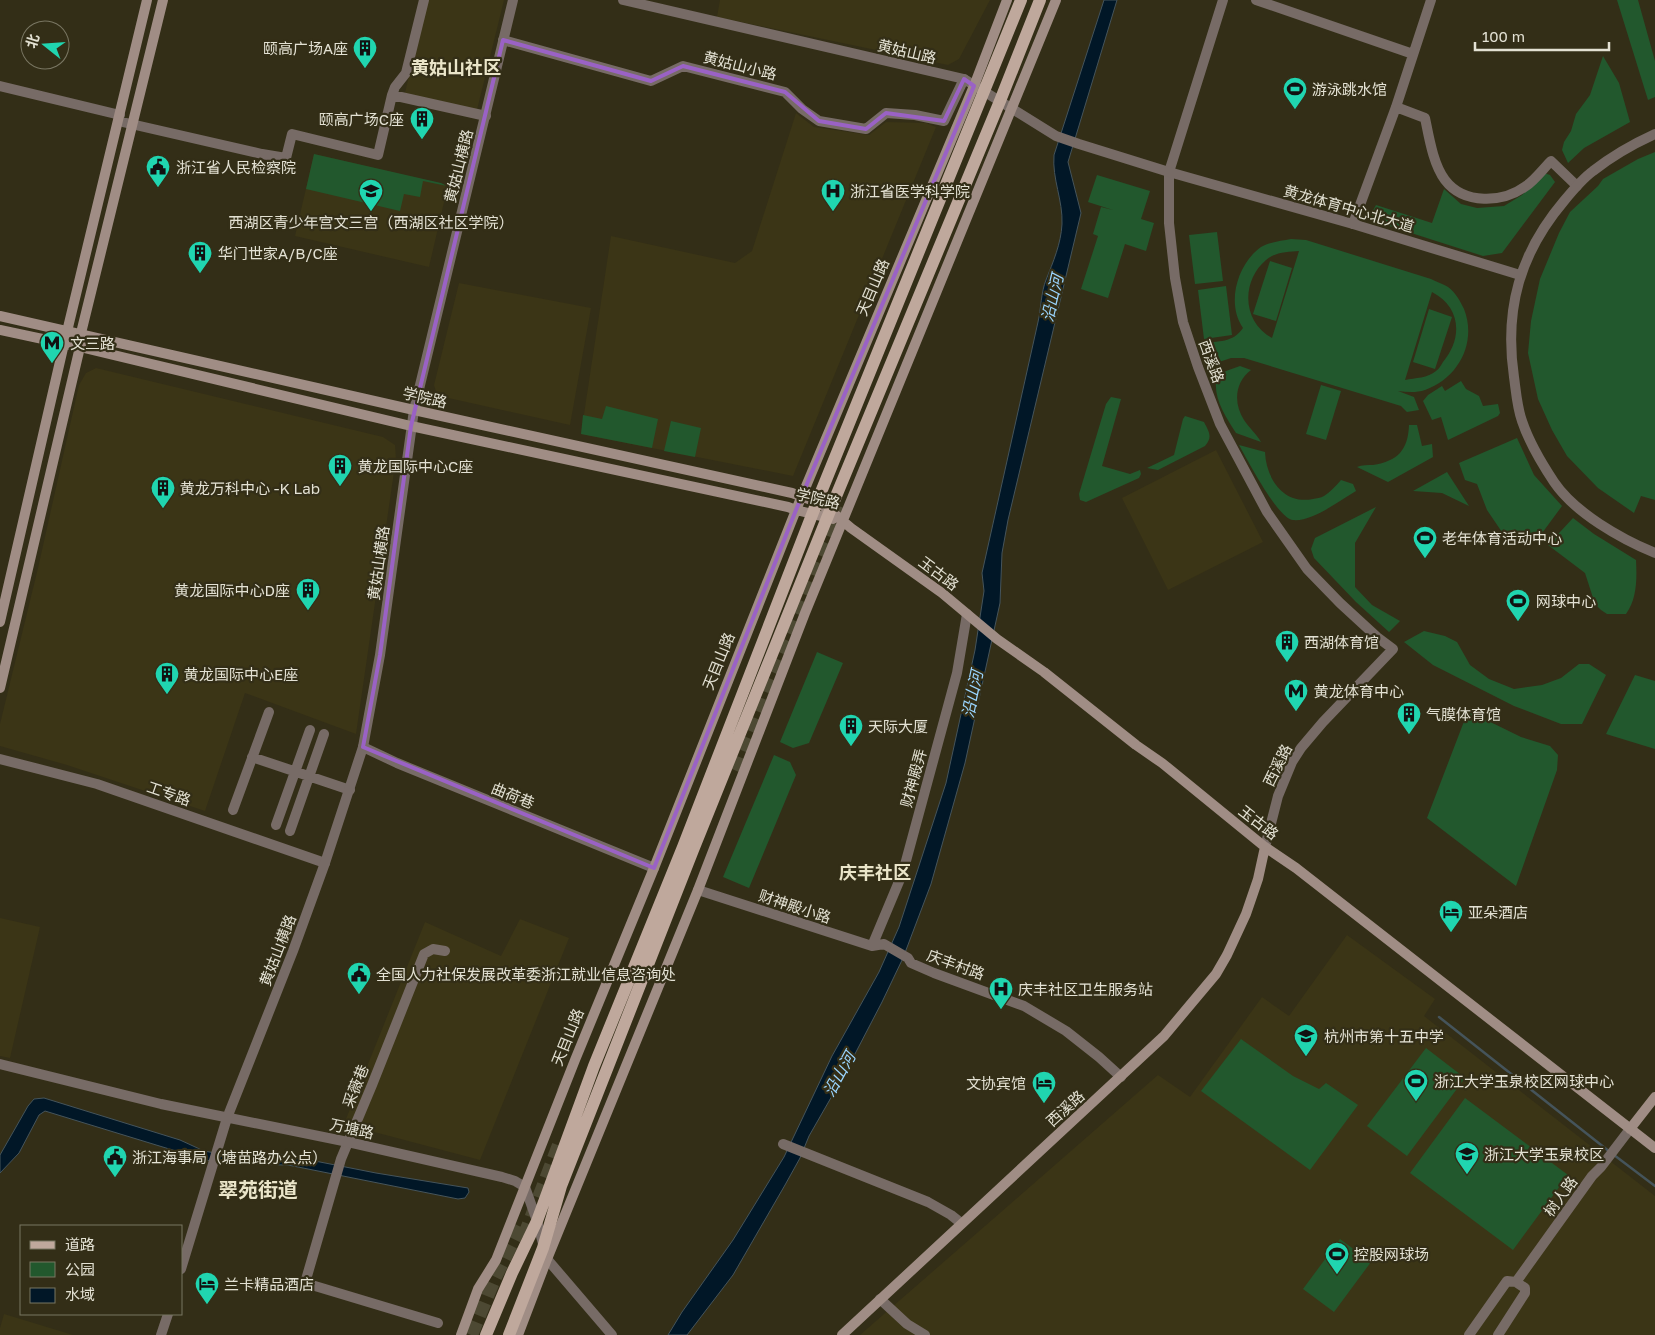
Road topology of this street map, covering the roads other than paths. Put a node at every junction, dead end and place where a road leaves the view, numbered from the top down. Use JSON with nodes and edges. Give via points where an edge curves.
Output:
{"nodes":[{"id":1,"x":147,"y":0,"type":"edge"},
{"id":2,"x":163,"y":0,"type":"edge"},
{"id":3,"x":424,"y":0,"type":"edge"},
{"id":4,"x":513,"y":0,"type":"edge"},
{"id":5,"x":623,"y":0,"type":"edge"},
{"id":6,"x":1007,"y":0,"type":"edge"},
{"id":7,"x":1021,"y":0,"type":"edge"},
{"id":8,"x":1040,"y":0,"type":"edge"},
{"id":9,"x":1056,"y":0,"type":"edge"},
{"id":10,"x":1223,"y":0,"type":"edge"},
{"id":11,"x":1256,"y":0,"type":"edge"},
{"id":12,"x":1431,"y":0,"type":"edge"},
{"id":13,"x":503,"y":40,"type":"junction"},
{"id":14,"x":1413,"y":54,"type":"junction"},
{"id":15,"x":964,"y":79,"type":"junction"},
{"id":16,"x":0,"y":86,"type":"edge"},
{"id":17,"x":979,"y":89,"type":"junction"},
{"id":18,"x":392,"y":95,"type":"junction"},
{"id":19,"x":1000,"y":101,"type":"junction"},
{"id":20,"x":1396,"y":107,"type":"junction"},
{"id":21,"x":1012,"y":108,"type":"junction"},
{"id":22,"x":486,"y":116,"type":"junction"},
{"id":23,"x":119,"y":118,"type":"junction"},
{"id":24,"x":132,"y":124,"type":"junction"},
{"id":25,"x":1655,"y":134,"type":"edge"},
{"id":26,"x":1169,"y":172,"type":"junction"},
{"id":27,"x":1577,"y":186,"type":"junction"},
{"id":28,"x":1353,"y":224,"type":"junction"},
{"id":29,"x":1520,"y":275,"type":"junction"},
{"id":30,"x":0,"y":316,"type":"edge"},
{"id":31,"x":0,"y":330,"type":"edge"},
{"id":32,"x":67,"y":331,"type":"junction"},
{"id":33,"x":81,"y":334,"type":"junction"},
{"id":34,"x":64,"y":344,"type":"junction"},
{"id":35,"x":80,"y":347,"type":"junction"},
{"id":36,"x":414,"y":410,"type":"junction"},
{"id":37,"x":411,"y":426,"type":"junction"},
{"id":38,"x":803,"y":496,"type":"junction"},
{"id":39,"x":817,"y":502,"type":"junction"},
{"id":40,"x":796,"y":510,"type":"junction"},
{"id":41,"x":812,"y":515,"type":"junction"},
{"id":42,"x":829,"y":515,"type":"junction"},
{"id":43,"x":844,"y":521,"type":"junction"},
{"id":44,"x":1655,"y":553,"type":"edge"},
{"id":45,"x":970,"y":617,"type":"junction"},
{"id":46,"x":0,"y":622,"type":"edge"},
{"id":47,"x":0,"y":688,"type":"edge"},
{"id":48,"x":269,"y":712,"type":"dead end"},
{"id":49,"x":310,"y":730,"type":"dead end"},
{"id":50,"x":324,"y":734,"type":"dead end"},
{"id":51,"x":363,"y":747,"type":"junction"},
{"id":52,"x":252,"y":757,"type":"junction"},
{"id":53,"x":0,"y":759,"type":"edge"},
{"id":54,"x":294,"y":772,"type":"junction"},
{"id":55,"x":310,"y":776,"type":"junction"},
{"id":56,"x":350,"y":790,"type":"junction"},
{"id":57,"x":233,"y":810,"type":"dead end"},
{"id":58,"x":276,"y":825,"type":"dead end"},
{"id":59,"x":290,"y":831,"type":"dead end"},
{"id":60,"x":1265,"y":847,"type":"junction"},
{"id":61,"x":325,"y":863,"type":"junction"},
{"id":62,"x":654,"y":868,"type":"junction"},
{"id":63,"x":698,"y":890,"type":"junction"},
{"id":64,"x":884,"y":944,"type":"joint"},
{"id":65,"x":872,"y":946,"type":"junction"},
{"id":66,"x":445,"y":951,"type":"dead end"},
{"id":67,"x":0,"y":1064,"type":"edge"},
{"id":68,"x":1121,"y":1077,"type":"junction"},
{"id":69,"x":1655,"y":1097,"type":"edge"},
{"id":70,"x":227,"y":1118,"type":"junction"},
{"id":71,"x":1630,"y":1129,"type":"junction"},
{"id":72,"x":348,"y":1142,"type":"junction"},
{"id":73,"x":785,"y":1144,"type":"dead end"},
{"id":74,"x":1655,"y":1148,"type":"edge"},
{"id":75,"x":525,"y":1187,"type":"junction"},
{"id":76,"x":537,"y":1221,"type":"junction"},
{"id":77,"x":961,"y":1223,"type":"junction"},
{"id":78,"x":545,"y":1253,"type":"junction"},
{"id":79,"x":182,"y":1266,"type":"edge"},
{"id":80,"x":1518,"y":1283,"type":"junction"},
{"id":81,"x":880,"y":1299,"type":"junction"},
{"id":82,"x":168,"y":1315,"type":"edge"},
{"id":83,"x":438,"y":1323,"type":"dead end"},
{"id":84,"x":907,"y":1324,"type":"junction"},
{"id":85,"x":1502,"y":1334,"type":"edge"},
{"id":86,"x":161,"y":1335,"type":"edge"},
{"id":87,"x":461,"y":1335,"type":"edge"},
{"id":88,"x":486,"y":1335,"type":"edge"},
{"id":89,"x":509,"y":1335,"type":"edge"},
{"id":90,"x":518,"y":1335,"type":"edge"},
{"id":91,"x":612,"y":1335,"type":"edge"},
{"id":92,"x":842,"y":1335,"type":"edge"},
{"id":93,"x":914,"y":1335,"type":"edge"},
{"id":94,"x":925,"y":1335,"type":"edge"},
{"id":95,"x":1469,"y":1335,"type":"edge"}],
"edges":[{"from":1,"to":23,"type":"main road"},
{"from":2,"to":24,"type":"main road"},
{"from":3,"to":18,"type":"street","via":[[406,73]]},
{"from":4,"to":13,"type":"street","name":"黄姑山横路"},
{"from":5,"to":15,"type":"street","name":"黄姑山路"},
{"from":6,"to":17,"type":"main road","name":"天目山路"},
{"from":7,"to":17,"type":"main road","name":"天目山路"},
{"from":8,"to":19,"type":"main road"},
{"from":9,"to":21,"type":"main road"},
{"from":10,"to":26,"type":"street","name":"西溪路"},
{"from":11,"to":14,"type":"street"},
{"from":12,"to":14,"type":"street"},
{"from":13,"to":15,"type":"street","name":"黄姑山小路","via":[[651,81],[683,66],[785,92],[819,121],[866,129],[886,113],[944,121]]},
{"from":13,"to":22,"type":"street","name":"黄姑山横路"},
{"from":14,"to":20,"type":"street"},
{"from":15,"to":17,"type":"street","name":"黄姑山路"},
{"from":16,"to":23,"type":"street"},
{"from":17,"to":19,"type":"street","name":"黄姑山路"},
{"from":17,"to":38,"type":"main road","name":"天目山路"},
{"from":17,"to":39,"type":"main road","name":"天目山路"},
{"from":18,"to":22,"type":"street"},
{"from":18,"to":24,"type":"street","via":[[378,155],[292,134],[286,158]]},
{"from":19,"to":21,"type":"street","name":"黄姑山路"},
{"from":19,"to":42,"type":"main road"},
{"from":20,"to":27,"type":"street","via":[[1425,118],[1435,160],[1445,181],[1460,193],[1481,200],[1504,196],[1526,186],[1551,161]]},
{"from":20,"to":28,"type":"street"},
{"from":21,"to":26,"type":"street","name":"黄姑山路","via":[[1056,136]]},
{"from":21,"to":43,"type":"main road"},
{"from":22,"to":36,"type":"street","name":"黄姑山横路"},
{"from":23,"to":24,"type":"street"},
{"from":23,"to":32,"type":"main road"},
{"from":24,"to":33,"type":"main road"},
{"from":25,"to":27,"type":"street","via":[[1616,154]]},
{"from":26,"to":28,"type":"street","name":"黄龙体育中心北大道"},
{"from":26,"to":60,"type":"street","name":"西溪路","via":[[1169,224],[1183,322],[1220,424],[1267,512],[1307,569],[1393,649],[1301,748],[1278,796]]},
{"from":27,"to":29,"type":"street","via":[[1539,235]]},
{"from":28,"to":29,"type":"street","name":"黄龙体育中心北大道"},
{"from":29,"to":44,"type":"street","via":[[1510,325],[1512,365],[1522,422],[1535,449],[1554,483],[1578,508],[1623,539]]},
{"from":30,"to":32,"type":"main road","name":"学院路"},
{"from":31,"to":34,"type":"main road","name":"学院路"},
{"from":32,"to":33,"type":"main road","name":"学院路"},
{"from":32,"to":34,"type":"main road"},
{"from":33,"to":35,"type":"main road"},
{"from":33,"to":36,"type":"main road","name":"学院路"},
{"from":34,"to":35,"type":"main road","name":"学院路"},
{"from":34,"to":46,"type":"main road"},
{"from":35,"to":37,"type":"main road","name":"学院路"},
{"from":35,"to":47,"type":"main road"},
{"from":36,"to":37,"type":"street","name":"黄姑山横路"},
{"from":36,"to":38,"type":"main road","name":"学院路"},
{"from":37,"to":40,"type":"main road","name":"学院路"},
{"from":37,"to":51,"type":"street","name":"黄姑山横路","via":[[380,655]]},
{"from":38,"to":39,"type":"main road","name":"学院路"},
{"from":38,"to":40,"type":"main road","name":"天目山路"},
{"from":39,"to":41,"type":"main road","name":"天目山路"},
{"from":39,"to":42,"type":"main road","name":"学院路"},
{"from":40,"to":41,"type":"main road","name":"学院路"},
{"from":40,"to":62,"type":"main road","name":"天目山路"},
{"from":41,"to":42,"type":"main road","name":"学院路"},
{"from":41,"to":76,"type":"main road","name":"天目山路","via":[[594,1066]]},
{"from":42,"to":43,"type":"main road","name":"学院路"},
{"from":42,"to":78,"type":"main road","via":[[564,1177]]},
{"from":43,"to":45,"type":"main road","name":"玉古路"},
{"from":43,"to":63,"type":"main road"},
{"from":45,"to":60,"type":"main road","name":"玉古路","via":[[1162,763]]},
{"from":45,"to":65,"type":"street","name":"财神殿弄","via":[[903,872]]},
{"from":48,"to":52,"type":"street"},
{"from":49,"to":54,"type":"street"},
{"from":50,"to":55,"type":"street"},
{"from":51,"to":56,"type":"street","name":"黄姑山横路"},
{"from":51,"to":62,"type":"street","name":"曲荷巷"},
{"from":52,"to":54,"type":"street"},
{"from":52,"to":57,"type":"street"},
{"from":53,"to":61,"type":"street","name":"工专路","via":[[97,784]]},
{"from":54,"to":55,"type":"street"},
{"from":54,"to":58,"type":"street"},
{"from":55,"to":56,"type":"street"},
{"from":55,"to":59,"type":"street"},
{"from":56,"to":61,"type":"street","name":"黄姑山横路"},
{"from":60,"to":68,"type":"main road","name":"西溪路","via":[[1246,914],[1216,974],[1164,1036]]},
{"from":60,"to":71,"type":"main road","name":"玉古路"},
{"from":61,"to":70,"type":"street","name":"黄姑山横路","via":[[294,951]]},
{"from":62,"to":75,"type":"main road","name":"天目山路"},
{"from":63,"to":65,"type":"street","name":"财神殿小路"},
{"from":63,"to":78,"type":"main road"},
{"from":64,"to":65,"type":"street","name":"财神殿小路"},
{"from":64,"to":68,"type":"street","name":"庆丰村路","via":[[911,963],[1024,1006],[1079,1041]]},
{"from":66,"to":72,"type":"street","name":"采薇巷","via":[[433,949],[424,954]]},
{"from":67,"to":70,"type":"street","name":"万塘路"},
{"from":68,"to":77,"type":"main road","name":"西溪路"},
{"from":69,"to":71,"type":"main road"},
{"from":70,"to":72,"type":"street","name":"万塘路"},
{"from":70,"to":79,"type":"street","name":"黄姑山横路"},
{"from":71,"to":74,"type":"main road","name":"玉古路"},
{"from":71,"to":80,"type":"street","name":"树人路"},
{"from":72,"to":75,"type":"street","name":"万塘路","via":[[502,1177]]},
{"from":72,"to":83,"type":"street","name":"采薇巷","via":[[306,1282]]},
{"from":73,"to":77,"type":"street","via":[[928,1202]]},
{"from":75,"to":76,"type":"street"},
{"from":75,"to":87,"type":"main road","name":"天目山路","via":[[496,1260],[478,1289]]},
{"from":76,"to":78,"type":"street"},
{"from":76,"to":88,"type":"main road","name":"天目山路"},
{"from":77,"to":81,"type":"main road","name":"西溪路"},
{"from":78,"to":89,"type":"main road"},
{"from":78,"to":90,"type":"main road"},
{"from":78,"to":91,"type":"street"},
{"from":80,"to":85,"type":"street","via":[[1525,1288],[1525,1294]]},
{"from":80,"to":95,"type":"street","via":[[1507,1281]]},
{"from":81,"to":84,"type":"street"},
{"from":81,"to":92,"type":"main road","name":"西溪路"},
{"from":82,"to":86,"type":"street"},
{"from":84,"to":93,"type":"street"},
{"from":84,"to":94,"type":"street"}]}
